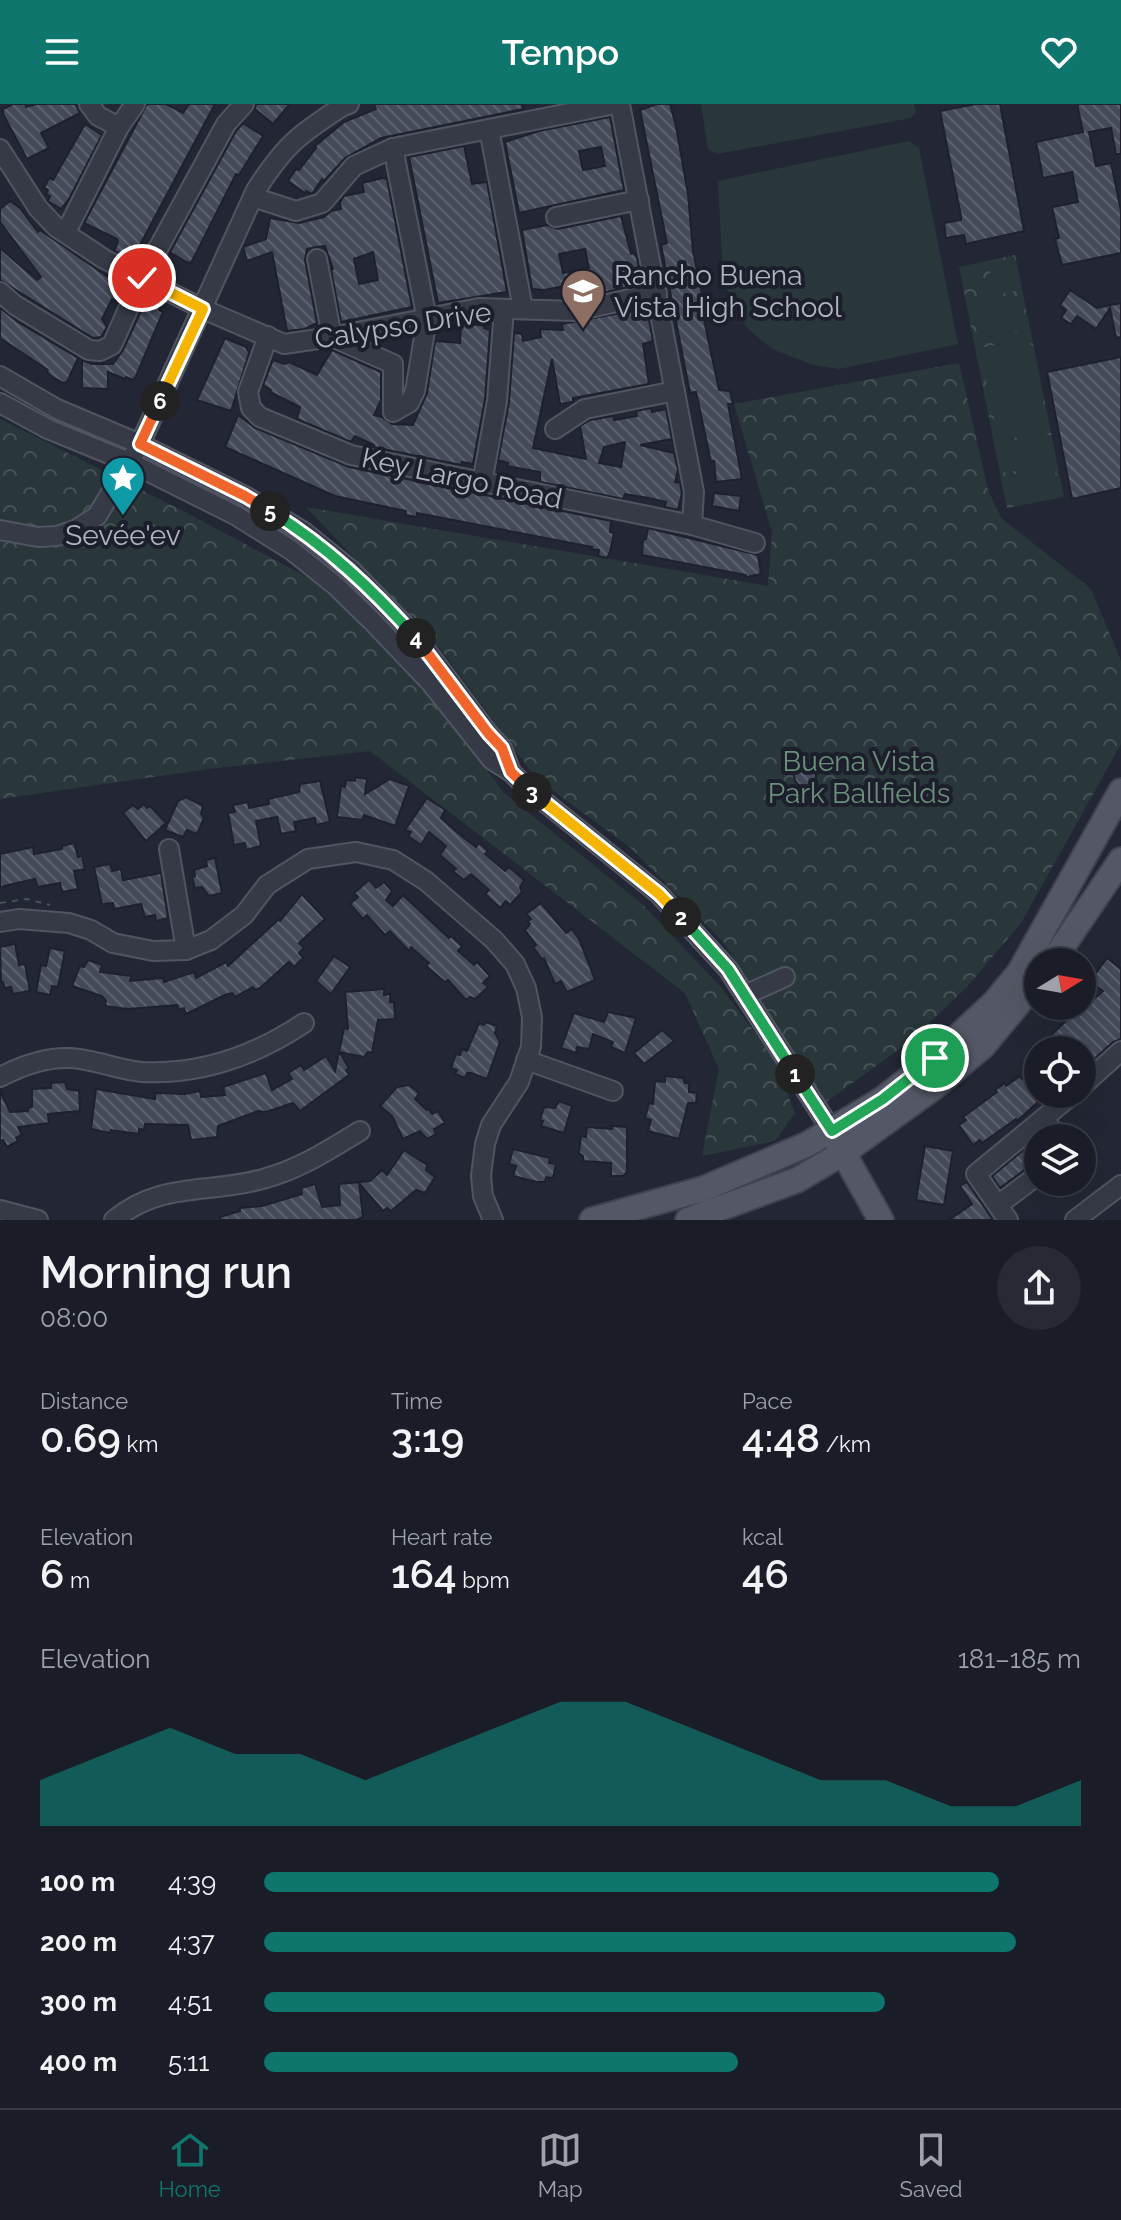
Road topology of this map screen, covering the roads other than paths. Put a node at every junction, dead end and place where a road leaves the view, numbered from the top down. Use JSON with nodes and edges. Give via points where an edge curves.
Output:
{"nodes":[{"id":1,"x":89,"y":104,"type":"edge"},
{"id":2,"x":135,"y":104,"type":"edge"},
{"id":3,"x":244,"y":104,"type":"edge"},
{"id":4,"x":349,"y":104,"type":"edge"},
{"id":5,"x":618,"y":104,"type":"edge"},
{"id":6,"x":119,"y":127,"type":"junction"},
{"id":7,"x":489,"y":129,"type":"junction"},
{"id":8,"x":393,"y":148,"type":"junction"},
{"id":9,"x":0,"y":149,"type":"edge"},
{"id":10,"x":17,"y":177,"type":"junction"},
{"id":11,"x":0,"y":186,"type":"edge"},
{"id":12,"x":253,"y":197,"type":"junction"},
{"id":13,"x":639,"y":200,"type":"junction"},
{"id":14,"x":556,"y":217,"type":"dead end"},
{"id":15,"x":66,"y":232,"type":"junction"},
{"id":16,"x":317,"y":259,"type":"dead end"},
{"id":17,"x":142,"y":278,"type":"junction"},
{"id":18,"x":0,"y":292,"type":"edge"},
{"id":19,"x":657,"y":293,"type":"junction"},
{"id":20,"x":203,"y":309,"type":"junction"},
{"id":21,"x":504,"y":309,"type":"junction"},
{"id":22,"x":523,"y":309,"type":"junction"},
{"id":23,"x":427,"y":319,"type":"junction"},
{"id":24,"x":268,"y":336,"type":"junction"},
{"id":25,"x":332,"y":337,"type":"junction"},
{"id":26,"x":0,"y":376,"type":"edge"},
{"id":27,"x":675,"y":391,"type":"junction"},
{"id":28,"x":0,"y":403,"type":"edge"},
{"id":29,"x":555,"y":429,"type":"dead end"},
{"id":30,"x":140,"y":444,"type":"junction"},
{"id":31,"x":131,"y":463,"type":"junction"},
{"id":32,"x":482,"y":483,"type":"junction"},
{"id":33,"x":692,"y":525,"type":"junction"},
{"id":34,"x":0,"y":530,"type":"edge"},
{"id":35,"x":755,"y":543,"type":"dead end"},
{"id":36,"x":511,"y":772,"type":"junction"},
{"id":37,"x":1121,"y":791,"type":"edge"},
{"id":38,"x":169,"y":849,"type":"dead end"},
{"id":39,"x":1121,"y":860,"type":"edge"},
{"id":40,"x":0,"y":922,"type":"edge"},
{"id":41,"x":1061,"y":948,"type":"edge"},
{"id":42,"x":186,"y":950,"type":"junction"},
{"id":43,"x":785,"y":977,"type":"dead end"},
{"id":44,"x":745,"y":995,"type":"junction"},
{"id":45,"x":1024,"y":997,"type":"edge"},
{"id":46,"x":304,"y":1023,"type":"dead end"},
{"id":47,"x":1121,"y":1051,"type":"edge"},
{"id":48,"x":526,"y":1060,"type":"junction"},
{"id":49,"x":1096,"y":1073,"type":"edge"},
{"id":50,"x":0,"y":1077,"type":"edge"},
{"id":51,"x":613,"y":1091,"type":"dead end"},
{"id":52,"x":1057,"y":1108,"type":"edge"},
{"id":53,"x":1044,"y":1119,"type":"junction"},
{"id":54,"x":1048,"y":1124,"type":"edge"},
{"id":55,"x":360,"y":1131,"type":"dead end"},
{"id":56,"x":832,"y":1131,"type":"junction"},
{"id":57,"x":843,"y":1153,"type":"junction"},
{"id":58,"x":1121,"y":1185,"type":"edge"},
{"id":59,"x":1024,"y":1190,"type":"edge"},
{"id":60,"x":0,"y":1210,"type":"edge"},
{"id":61,"x":1003,"y":1213,"type":"edge"},
{"id":62,"x":38,"y":1220,"type":"edge"},
{"id":63,"x":114,"y":1220,"type":"edge"},
{"id":64,"x":493,"y":1220,"type":"edge"},
{"id":65,"x":592,"y":1220,"type":"edge"},
{"id":66,"x":688,"y":1220,"type":"edge"},
{"id":67,"x":881,"y":1220,"type":"edge"},
{"id":68,"x":1075,"y":1220,"type":"edge"}],
"edges":[{"from":1,"to":6,"type":"street","via":[[98,116]]},
{"from":2,"to":6,"type":"street"},
{"from":3,"to":17,"type":"street","via":[[226,124]]},
{"from":4,"to":12,"type":"street","via":[[299,134],[278,155]]},
{"from":5,"to":7,"type":"street"},
{"from":5,"to":13,"type":"street"},
{"from":6,"to":15,"type":"street"},
{"from":7,"to":8,"type":"street"},
{"from":7,"to":22,"type":"street"},
{"from":8,"to":12,"type":"street","via":[[354,166],[322,203],[296,211]]},
{"from":8,"to":23,"type":"street"},
{"from":9,"to":10,"type":"street","name":"Calypso Drive"},
{"from":10,"to":11,"type":"street"},
{"from":10,"to":15,"type":"street","name":"Calypso Drive","via":[[38,208]]},
{"from":12,"to":20,"type":"street"},
{"from":13,"to":14,"type":"street"},
{"from":13,"to":19,"type":"street"},
{"from":15,"to":17,"type":"street","name":"Calypso Drive"},
{"from":16,"to":25,"type":"street"},
{"from":17,"to":18,"type":"street","via":[[112,345],[100,351],[89,350]]},
{"from":17,"to":20,"type":"street","name":"Calypso Drive"},
{"from":19,"to":22,"type":"street","name":"Calypso Drive","via":[[576,311]]},
{"from":19,"to":27,"type":"street"},
{"from":20,"to":24,"type":"street","name":"Calypso Drive"},
{"from":20,"to":30,"type":"street"},
{"from":21,"to":22,"type":"street","name":"Calypso Drive"},
{"from":21,"to":23,"type":"street","name":"Calypso Drive","via":[[479,308]]},
{"from":21,"to":32,"type":"street","via":[[497,401]]},
{"from":23,"to":25,"type":"street","name":"Calypso Drive"},
{"from":23,"to":25,"type":"street","via":[[415,391],[409,403],[393,412],[393,364]]},
{"from":24,"to":25,"type":"street","name":"Calypso Drive","via":[[284,344]]},
{"from":24,"to":32,"type":"street","name":"Key Largo Road","via":[[248,392],[251,408],[260,417],[351,455]]},
{"from":26,"to":30,"type":"street","via":[[57,409]]},
{"from":27,"to":29,"type":"street","via":[[585,409]]},
{"from":27,"to":33,"type":"street","via":[[694,492]]},
{"from":28,"to":31,"type":"street"},
{"from":30,"to":31,"type":"street"},
{"from":30,"to":36,"type":"street","via":[[245,496],[304,532],[351,570],[417,638],[502,748]]},
{"from":31,"to":34,"type":"street","via":[[97,516],[75,530],[38,537]]},
{"from":31,"to":36,"type":"street","via":[[235,515],[303,559],[372,621],[430,682],[492,760]]},
{"from":32,"to":33,"type":"street","name":"Key Largo Road"},
{"from":33,"to":35,"type":"street","name":"Key Largo Road"},
{"from":36,"to":44,"type":"street","via":[[659,894]]},
{"from":37,"to":56,"type":"main road","via":[[1019,973],[995,1002],[925,1066]]},
{"from":38,"to":42,"type":"street"},
{"from":39,"to":41,"type":"main road"},
{"from":40,"to":42,"type":"street","via":[[69,923],[113,943],[153,951]]},
{"from":42,"to":48,"type":"street","via":[[211,940],[244,915],[267,885],[308,859],[356,852],[393,860],[426,881],[515,964],[532,1017]]},
{"from":43,"to":44,"type":"street"},
{"from":44,"to":56,"type":"street"},
{"from":45,"to":57,"type":"main road","via":[[983,1046]]},
{"from":46,"to":50,"type":"street","via":[[274,1043],[198,1068],[142,1072],[69,1057],[23,1065]]},
{"from":47,"to":49,"type":"street"},
{"from":48,"to":51,"type":"street"},
{"from":48,"to":64,"type":"street","via":[[485,1144],[483,1196]]},
{"from":52,"to":53,"type":"street"},
{"from":53,"to":54,"type":"street"},
{"from":53,"to":61,"type":"street","via":[[976,1174]]},
{"from":55,"to":63,"type":"street","via":[[313,1160],[267,1178],[155,1196]]},
{"from":56,"to":57,"type":"main road"},
{"from":56,"to":65,"type":"main road","via":[[703,1189]]},
{"from":57,"to":66,"type":"main road","via":[[797,1180]]},
{"from":57,"to":67,"type":"main road"},
{"from":58,"to":68,"type":"street"},
{"from":59,"to":61,"type":"street"},
{"from":60,"to":62,"type":"street"}]}
